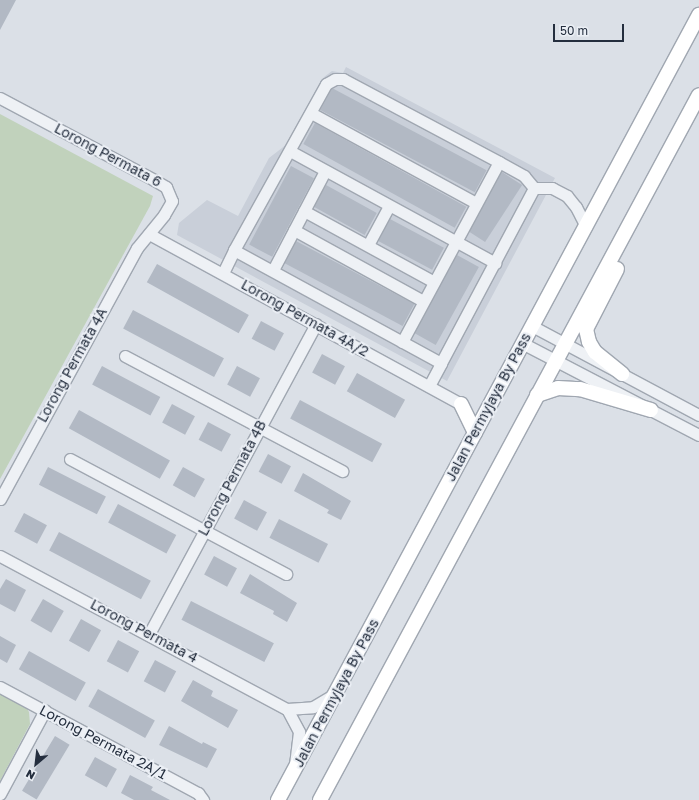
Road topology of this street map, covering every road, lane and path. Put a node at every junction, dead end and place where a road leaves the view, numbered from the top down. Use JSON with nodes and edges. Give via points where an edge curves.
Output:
{"nodes":[{"id":1,"x":699,"y":15,"type":"edge"},
{"id":2,"x":699,"y":95,"type":"edge"},
{"id":3,"x":0,"y":98,"type":"edge"},
{"id":4,"x":311,"y":113,"type":"junction"},
{"id":5,"x":290,"y":151,"type":"junction"},
{"id":6,"x":499,"y":162,"type":"junction"},
{"id":7,"x":325,"y":171,"type":"junction"},
{"id":8,"x":534,"y":188,"type":"junction"},
{"id":9,"x":476,"y":203,"type":"junction"},
{"id":10,"x":389,"y":206,"type":"junction"},
{"id":11,"x":304,"y":211,"type":"junction"},
{"id":12,"x":630,"y":224,"type":"junction"},
{"id":13,"x":586,"y":227,"type":"junction"},
{"id":14,"x":294,"y":230,"type":"junction"},
{"id":15,"x":149,"y":234,"type":"junction"},
{"id":16,"x":456,"y":242,"type":"junction"},
{"id":17,"x":368,"y":245,"type":"junction"},
{"id":18,"x":234,"y":250,"type":"junction"},
{"id":19,"x":495,"y":263,"type":"junction"},
{"id":20,"x":273,"y":270,"type":"junction"},
{"id":21,"x":223,"y":273,"type":"junction"},
{"id":22,"x":434,"y":282,"type":"junction"},
{"id":23,"x":423,"y":301,"type":"junction"},
{"id":24,"x":316,"y":324,"type":"junction"},
{"id":25,"x":532,"y":326,"type":"junction"},
{"id":26,"x":402,"y":342,"type":"junction"},
{"id":27,"x":522,"y":343,"type":"junction"},
{"id":28,"x":565,"y":344,"type":"junction"},
{"id":29,"x":125,"y":356,"type":"dead end"},
{"id":30,"x":556,"y":361,"type":"junction"},
{"id":31,"x":441,"y":363,"type":"junction"},
{"id":32,"x":622,"y":374,"type":"junction"},
{"id":33,"x":429,"y":386,"type":"junction"},
{"id":34,"x":537,"y":395,"type":"junction"},
{"id":35,"x":461,"y":404,"type":"joint"},
{"id":36,"x":651,"y":410,"type":"junction"},
{"id":37,"x":699,"y":415,"type":"edge"},
{"id":38,"x":259,"y":427,"type":"junction"},
{"id":39,"x":475,"y":433,"type":"junction"},
{"id":40,"x":699,"y":435,"type":"edge"},
{"id":41,"x":70,"y":459,"type":"dead end"},
{"id":42,"x":342,"y":471,"type":"dead end"},
{"id":43,"x":0,"y":499,"type":"edge"},
{"id":44,"x":204,"y":530,"type":"junction"},
{"id":45,"x":0,"y":556,"type":"edge"},
{"id":46,"x":286,"y":574,"type":"dead end"},
{"id":47,"x":149,"y":634,"type":"junction"},
{"id":48,"x":0,"y":687,"type":"edge"},
{"id":49,"x":335,"y":694,"type":"junction"},
{"id":50,"x":288,"y":709,"type":"junction"},
{"id":51,"x":45,"y":710,"type":"junction"},
{"id":52,"x":295,"y":769,"type":"junction"},
{"id":53,"x":0,"y":794,"type":"edge"},
{"id":54,"x":203,"y":800,"type":"edge"},
{"id":55,"x":278,"y":800,"type":"edge"},
{"id":56,"x":320,"y":800,"type":"edge"}],
"edges":[{"from":1,"to":13,"type":"main road","name":"Jalan Permyjaya By Pass"},
{"from":2,"to":12,"type":"main road"},
{"from":3,"to":15,"type":"street","name":"Lorong Permata 6","via":[[166,187],[172,201]]},
{"from":4,"to":5,"type":"street"},
{"from":4,"to":6,"type":"street","via":[[328,81],[343,79]]},
{"from":4,"to":9,"type":"street"},
{"from":5,"to":7,"type":"street"},
{"from":5,"to":18,"type":"street"},
{"from":6,"to":8,"type":"street","via":[[524,176]]},
{"from":6,"to":9,"type":"street"},
{"from":7,"to":10,"type":"street"},
{"from":7,"to":11,"type":"street"},
{"from":8,"to":13,"type":"street","via":[[552,188],[567,196]]},
{"from":8,"to":19,"type":"street"},
{"from":9,"to":16,"type":"street"},
{"from":10,"to":16,"type":"street"},
{"from":10,"to":17,"type":"street"},
{"from":11,"to":14,"type":"street"},
{"from":11,"to":17,"type":"street"},
{"from":12,"to":28,"type":"main road"},
{"from":12,"to":32,"type":"main road","via":[[630,244],[586,329],[595,352]]},
{"from":13,"to":25,"type":"main road","name":"Jalan Permyjaya By Pass"},
{"from":14,"to":20,"type":"street"},
{"from":14,"to":23,"type":"street"},
{"from":15,"to":21,"type":"street","name":"Lorong Permata 4A/2"},
{"from":15,"to":43,"type":"street","name":"Lorong Permata 4A","via":[[136,248]]},
{"from":16,"to":19,"type":"street"},
{"from":16,"to":22,"type":"street"},
{"from":17,"to":22,"type":"street"},
{"from":18,"to":20,"type":"street"},
{"from":18,"to":21,"type":"street"},
{"from":19,"to":31,"type":"street"},
{"from":20,"to":26,"type":"street"},
{"from":21,"to":24,"type":"street","name":"Lorong Permata 4A/2"},
{"from":22,"to":23,"type":"street"},
{"from":23,"to":26,"type":"street"},
{"from":24,"to":33,"type":"street","name":"Lorong Permata 4A/2"},
{"from":24,"to":38,"type":"street","name":"Lorong Permata 4B"},
{"from":25,"to":27,"type":"main road","name":"Jalan Permyjaya By Pass"},
{"from":25,"to":28,"type":"street"},
{"from":26,"to":31,"type":"street"},
{"from":27,"to":30,"type":"street"},
{"from":27,"to":39,"type":"main road","name":"Jalan Permyjaya By Pass"},
{"from":28,"to":30,"type":"main road"},
{"from":28,"to":32,"type":"street"},
{"from":29,"to":38,"type":"street"},
{"from":30,"to":34,"type":"main road"},
{"from":30,"to":36,"type":"street"},
{"from":31,"to":33,"type":"street"},
{"from":32,"to":37,"type":"street"},
{"from":33,"to":35,"type":"street","name":"Lorong Permata 4A/2"},
{"from":34,"to":36,"type":"main road","via":[[558,388],[580,389]]},
{"from":34,"to":56,"type":"main road"},
{"from":35,"to":39,"type":"main road"},
{"from":36,"to":40,"type":"street"},
{"from":38,"to":42,"type":"street"},
{"from":38,"to":44,"type":"street","name":"Lorong Permata 4B"},
{"from":39,"to":49,"type":"main road","name":"Jalan Permyjaya By Pass"},
{"from":41,"to":44,"type":"street"},
{"from":44,"to":46,"type":"street"},
{"from":44,"to":47,"type":"street","name":"Lorong Permata 4B"},
{"from":45,"to":47,"type":"street","name":"Lorong Permata 4"},
{"from":47,"to":50,"type":"street","name":"Lorong Permata 4"},
{"from":48,"to":51,"type":"street","name":"Lorong Permata 2A/1"},
{"from":49,"to":50,"type":"street","via":[[313,707]]},
{"from":49,"to":52,"type":"main road","name":"Jalan Permyjaya By Pass"},
{"from":50,"to":52,"type":"street","via":[[299,732]]},
{"from":51,"to":53,"type":"street"},
{"from":51,"to":54,"type":"street","name":"Lorong Permata 2A/1","via":[[198,793]]},
{"from":52,"to":55,"type":"main road","name":"Jalan Permyjaya By Pass"}]}
